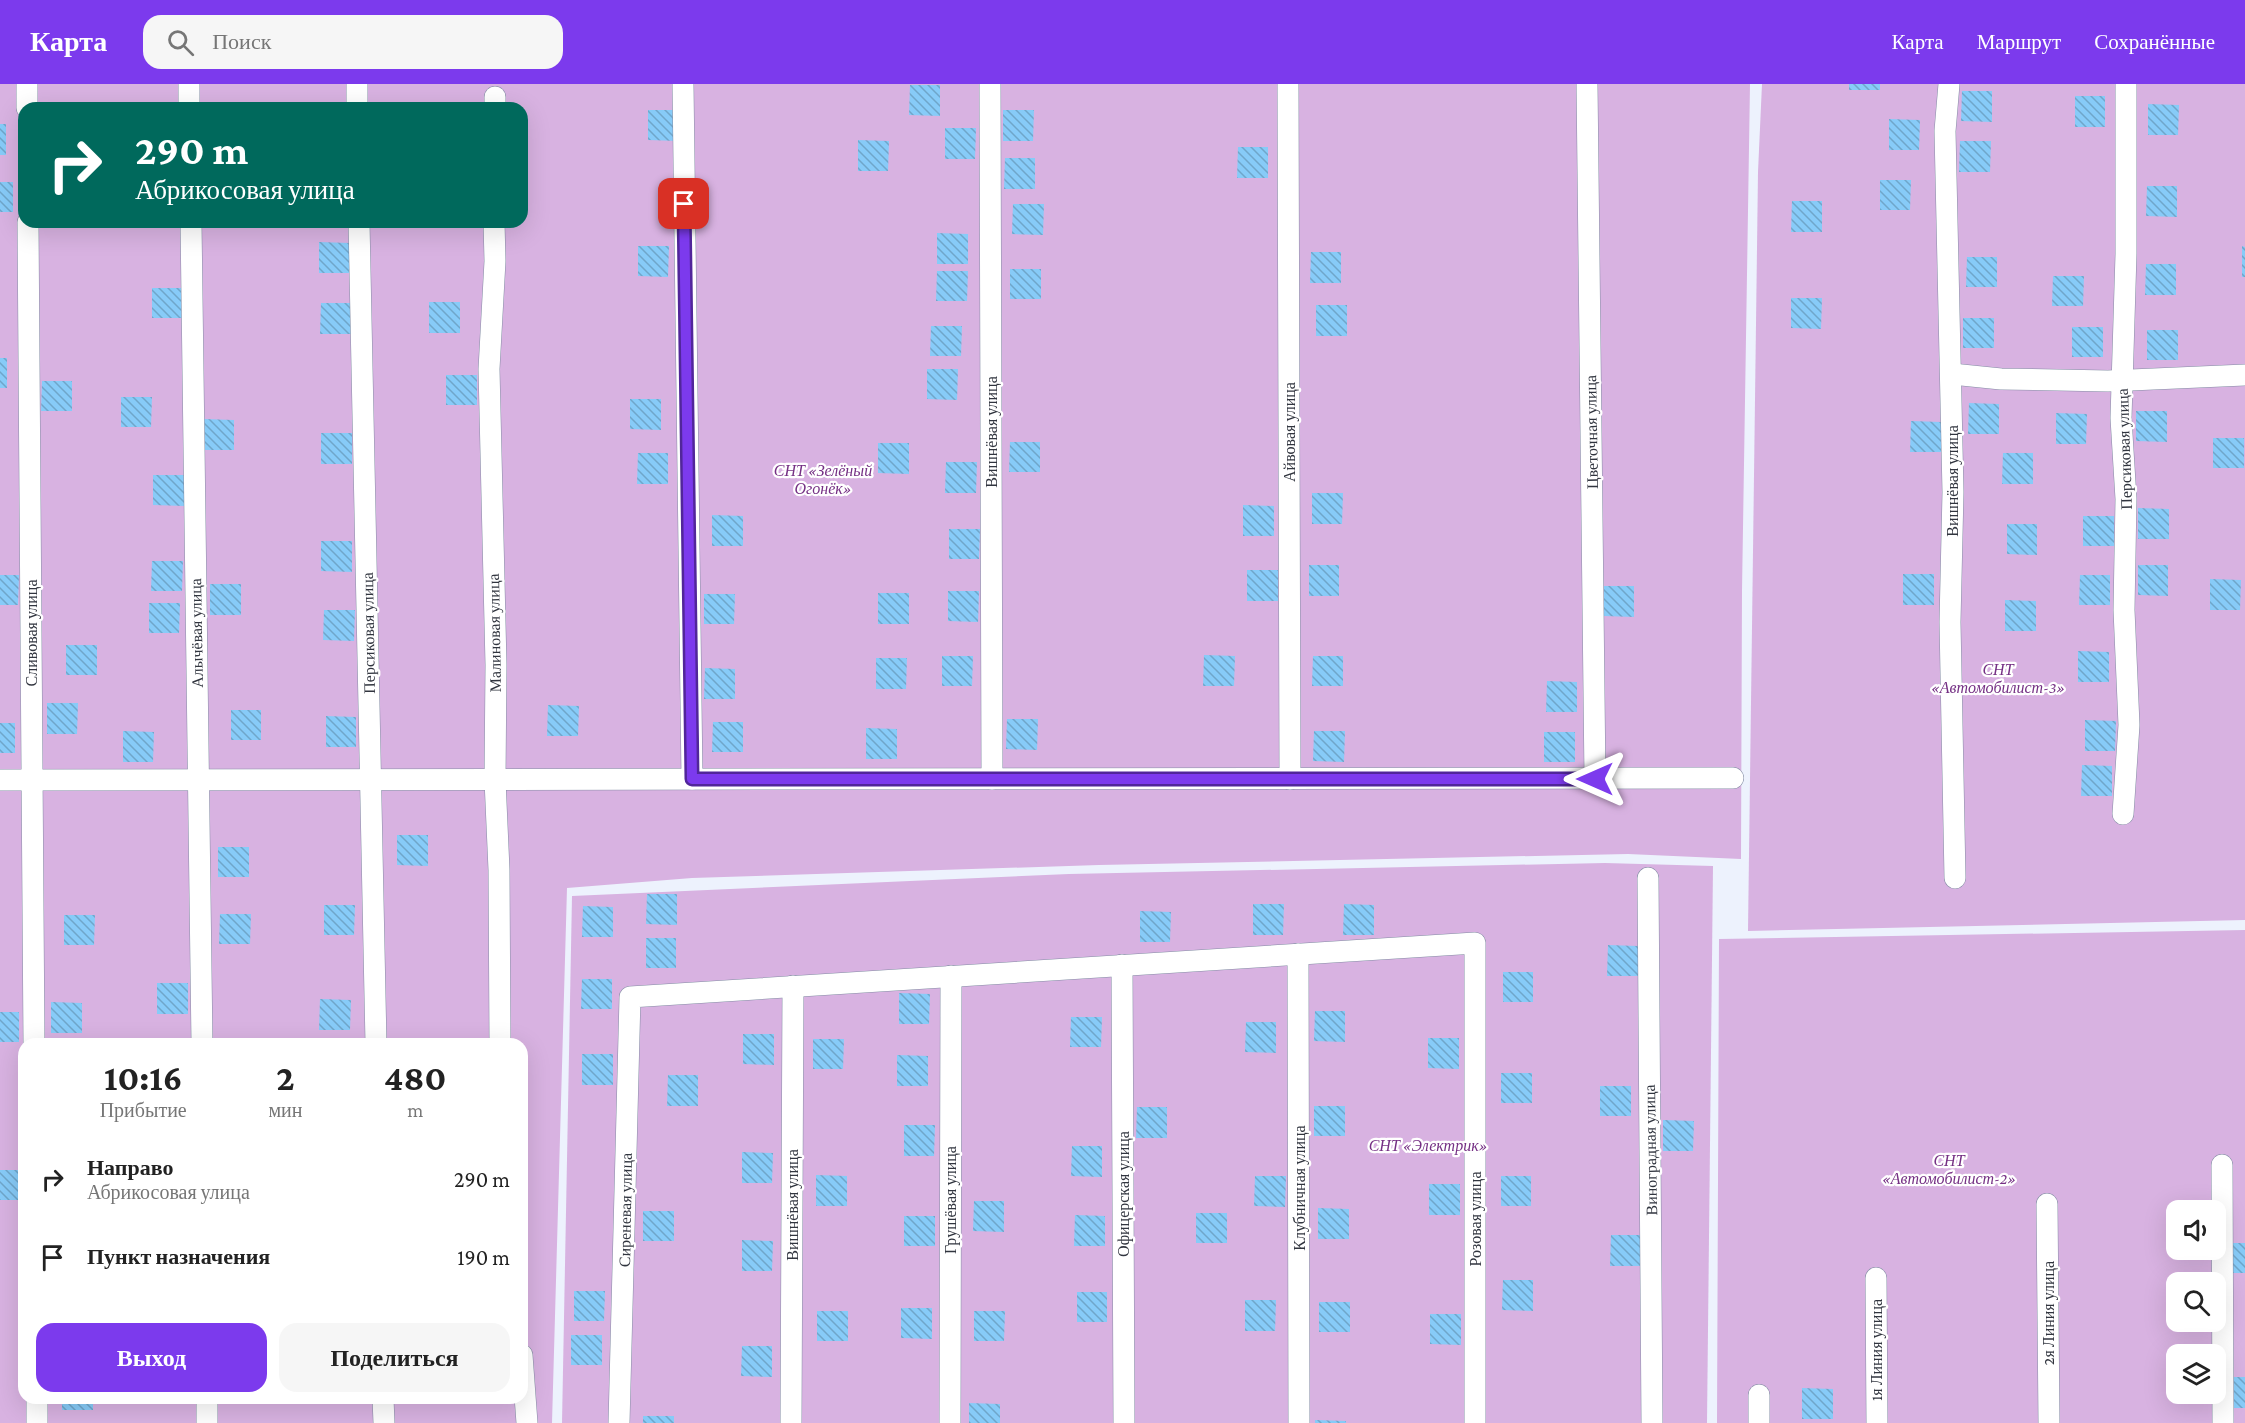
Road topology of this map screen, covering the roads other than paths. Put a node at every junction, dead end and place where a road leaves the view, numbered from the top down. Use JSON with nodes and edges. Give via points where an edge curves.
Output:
{"nodes":[{"id":1,"x":27,"y":84,"type":"edge"},
{"id":2,"x":189,"y":84,"type":"edge"},
{"id":3,"x":357,"y":84,"type":"edge"},
{"id":4,"x":683,"y":84,"type":"edge"},
{"id":5,"x":990,"y":84,"type":"edge"},
{"id":6,"x":1288,"y":84,"type":"edge"},
{"id":7,"x":1587,"y":84,"type":"edge"},
{"id":8,"x":1949,"y":84,"type":"edge"},
{"id":9,"x":2126,"y":84,"type":"edge"},
{"id":10,"x":27,"y":102,"type":"edge"},
{"id":11,"x":189,"y":102,"type":"edge"},
{"id":12,"x":357,"y":102,"type":"edge"},
{"id":13,"x":28,"y":228,"type":"edge"},
{"id":14,"x":191,"y":228,"type":"edge"},
{"id":15,"x":359,"y":228,"type":"edge"},
{"id":16,"x":494,"y":228,"type":"edge"},
{"id":17,"x":1952,"y":374,"type":"junction"},
{"id":18,"x":2245,"y":375,"type":"edge"},
{"id":19,"x":2122,"y":381,"type":"junction"},
{"id":20,"x":1733,"y":778,"type":"dead end"},
{"id":21,"x":692,"y":779,"type":"junction"},
{"id":22,"x":992,"y":779,"type":"junction"},
{"id":23,"x":1290,"y":779,"type":"junction"},
{"id":24,"x":1595,"y":779,"type":"junction"},
{"id":25,"x":0,"y":780,"type":"edge"},
{"id":26,"x":33,"y":780,"type":"junction"},
{"id":27,"x":198,"y":780,"type":"junction"},
{"id":28,"x":371,"y":780,"type":"junction"},
{"id":29,"x":495,"y":780,"type":"junction"},
{"id":30,"x":2123,"y":814,"type":"dead end"},
{"id":31,"x":1648,"y":878,"type":"dead end"},
{"id":32,"x":1955,"y":878,"type":"dead end"},
{"id":33,"x":1298,"y":954,"type":"junction"},
{"id":34,"x":1122,"y":965,"type":"junction"},
{"id":35,"x":951,"y":976,"type":"junction"},
{"id":36,"x":793,"y":986,"type":"junction"},
{"id":37,"x":34,"y":1038,"type":"edge"},
{"id":38,"x":202,"y":1038,"type":"edge"},
{"id":39,"x":376,"y":1038,"type":"edge"},
{"id":40,"x":500,"y":1038,"type":"edge"},
{"id":41,"x":2222,"y":1165,"type":"dead end"},
{"id":42,"x":2047,"y":1204,"type":"dead end"},
{"id":43,"x":1876,"y":1278,"type":"dead end"},
{"id":44,"x":1760,"y":1395,"type":"dead end"},
{"id":45,"x":37,"y":1404,"type":"edge"},
{"id":46,"x":207,"y":1404,"type":"edge"},
{"id":47,"x":383,"y":1404,"type":"edge"},
{"id":48,"x":525,"y":1404,"type":"edge"},
{"id":49,"x":37,"y":1423,"type":"edge"},
{"id":50,"x":207,"y":1423,"type":"edge"},
{"id":51,"x":384,"y":1423,"type":"edge"},
{"id":52,"x":526,"y":1423,"type":"edge"},
{"id":53,"x":620,"y":1423,"type":"edge"},
{"id":54,"x":791,"y":1423,"type":"edge"},
{"id":55,"x":950,"y":1423,"type":"edge"},
{"id":56,"x":1124,"y":1423,"type":"edge"},
{"id":57,"x":1299,"y":1423,"type":"edge"},
{"id":58,"x":1474,"y":1423,"type":"edge"},
{"id":59,"x":1652,"y":1423,"type":"edge"},
{"id":60,"x":1759,"y":1423,"type":"edge"},
{"id":61,"x":1877,"y":1423,"type":"edge"},
{"id":62,"x":2049,"y":1423,"type":"edge"},
{"id":63,"x":2223,"y":1423,"type":"edge"}],
"edges":[{"from":1,"to":10,"type":"street"},
{"from":2,"to":11,"type":"street"},
{"from":3,"to":12,"type":"street"},
{"from":4,"to":21,"type":"street"},
{"from":5,"to":22,"type":"street","name":"Вишнёвая улица"},
{"from":6,"to":23,"type":"street","name":"Айвовая улица"},
{"from":7,"to":24,"type":"street","name":"Цветочная улица"},
{"from":8,"to":17,"type":"street","name":"Вишнёвая улица","via":[[1945,131]]},
{"from":9,"to":19,"type":"street","name":"Персиковая улица"},
{"from":13,"to":26,"type":"street","name":"Сливовая улица"},
{"from":14,"to":27,"type":"street","name":"Алычёвая улица"},
{"from":15,"to":28,"type":"street","name":"Персиковая улица"},
{"from":16,"to":29,"type":"street","name":"Малиновая улица","via":[[489,369]]},
{"from":17,"to":19,"type":"street"},
{"from":17,"to":32,"type":"street","name":"Вишнёвая улица","via":[[1950,622]]},
{"from":18,"to":19,"type":"street"},
{"from":19,"to":30,"type":"street","name":"Персиковая улица","via":[[2129,725]]},
{"from":20,"to":24,"type":"street"},
{"from":21,"to":22,"type":"street"},
{"from":21,"to":29,"type":"street"},
{"from":22,"to":23,"type":"street"},
{"from":23,"to":24,"type":"street"},
{"from":25,"to":26,"type":"street"},
{"from":26,"to":27,"type":"street"},
{"from":26,"to":37,"type":"street","name":"Сливовая улица"},
{"from":27,"to":28,"type":"street"},
{"from":27,"to":38,"type":"street","name":"Алычёвая улица"},
{"from":28,"to":29,"type":"street"},
{"from":28,"to":39,"type":"street","name":"Персиковая улица"},
{"from":29,"to":40,"type":"street","name":"Малиновая улица"},
{"from":31,"to":59,"type":"street","name":"Виноградная улица"},
{"from":33,"to":34,"type":"street"},
{"from":33,"to":57,"type":"street","name":"Клубничная улица"},
{"from":33,"to":58,"type":"street","name":"Розовая улица","via":[[1475,943]]},
{"from":34,"to":35,"type":"street"},
{"from":34,"to":56,"type":"street","name":"Офицерская улица"},
{"from":35,"to":36,"type":"street"},
{"from":35,"to":55,"type":"street","name":"Грушёвая улица"},
{"from":36,"to":53,"type":"street","name":"Сиреневая улица","via":[[630,997]]},
{"from":36,"to":54,"type":"street","name":"Вишнёвая улица"},
{"from":41,"to":63,"type":"street"},
{"from":42,"to":62,"type":"street","name":"2я Линия улица"},
{"from":43,"to":61,"type":"street","name":"1я Линия улица"},
{"from":44,"to":60,"type":"street"},
{"from":45,"to":49,"type":"street"},
{"from":46,"to":50,"type":"street"},
{"from":47,"to":51,"type":"street"},
{"from":48,"to":52,"type":"street"}]}
